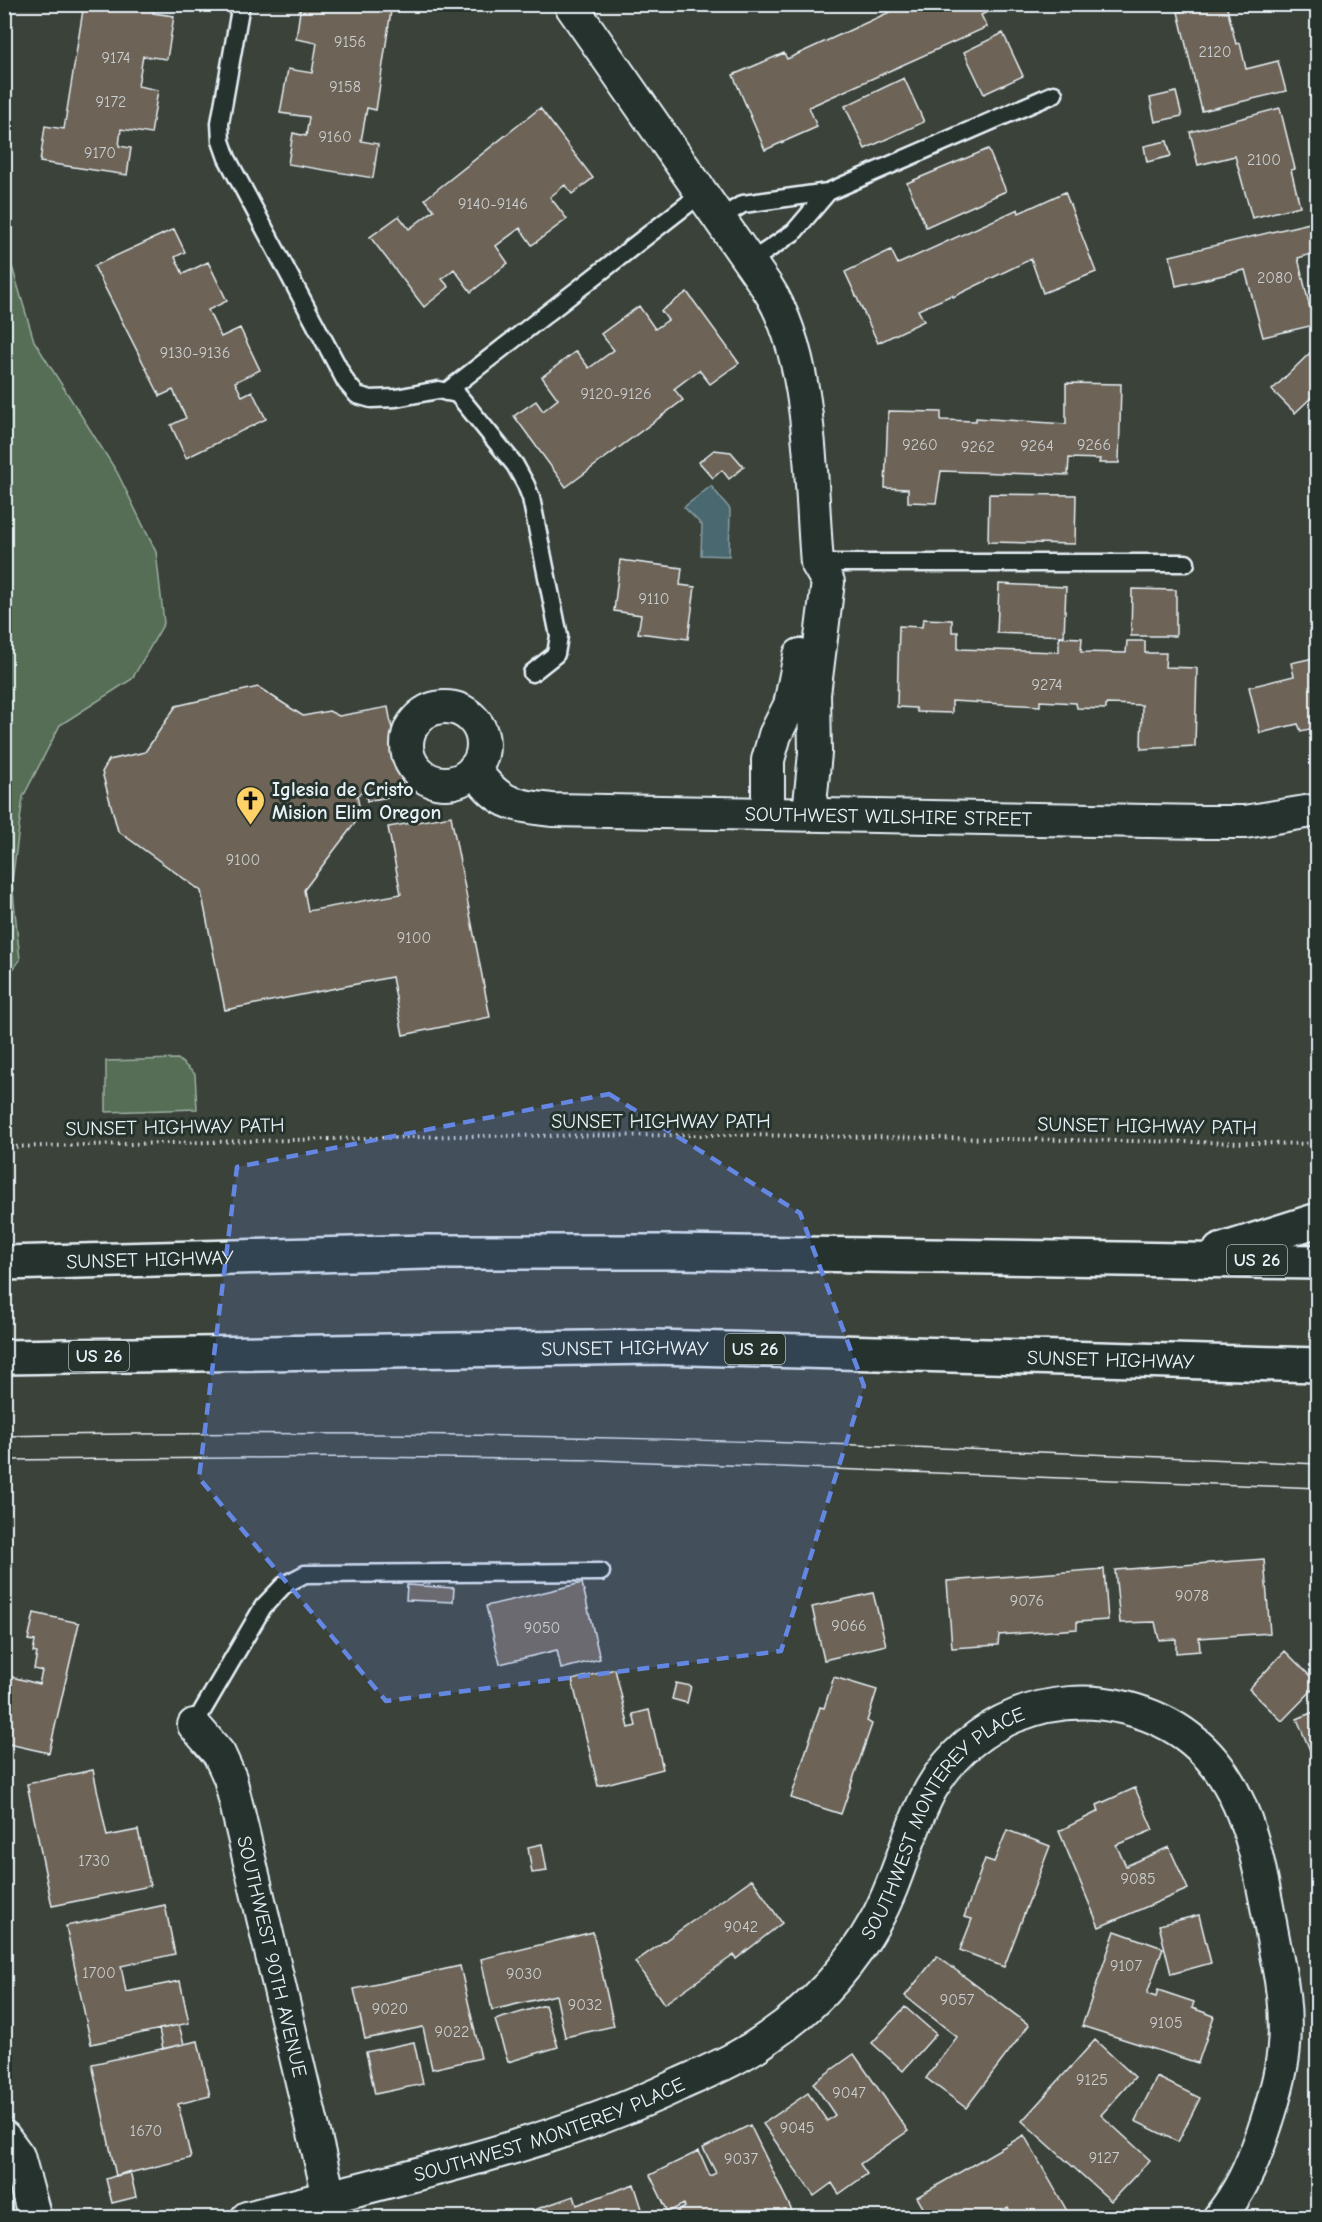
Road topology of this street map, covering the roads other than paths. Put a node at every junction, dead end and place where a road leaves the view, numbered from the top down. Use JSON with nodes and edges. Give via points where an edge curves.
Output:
{"nodes":[{"id":1,"x":241,"y":4,"type":"edge"},
{"id":2,"x":570,"y":4,"type":"edge"},
{"id":3,"x":1054,"y":94,"type":"dead end"},
{"id":4,"x":828,"y":192,"type":"junction"},
{"id":5,"x":702,"y":193,"type":"junction"},
{"id":6,"x":720,"y":218,"type":"junction"},
{"id":7,"x":750,"y":262,"type":"junction"},
{"id":8,"x":446,"y":392,"type":"junction"},
{"id":9,"x":817,"y":563,"type":"junction"},
{"id":10,"x":1186,"y":563,"type":"dead end"},
{"id":11,"x":532,"y":673,"type":"dead end"},
{"id":12,"x":474,"y":769,"type":"dead end"},
{"id":13,"x":1317,"y":810,"type":"edge"},
{"id":14,"x":768,"y":813,"type":"junction"},
{"id":15,"x":809,"y":814,"type":"junction"},
{"id":16,"x":1317,"y":1220,"type":"edge"},
{"id":17,"x":1196,"y":1258,"type":"junction"},
{"id":18,"x":1317,"y":1262,"type":"edge"},
{"id":19,"x":4,"y":1263,"type":"edge"},
{"id":20,"x":4,"y":1357,"type":"edge"},
{"id":21,"x":1317,"y":1365,"type":"edge"},
{"id":22,"x":601,"y":1572,"type":"dead end"},
{"id":23,"x":194,"y":1725,"type":"joint"},
{"id":24,"x":4,"y":2137,"type":"edge"},
{"id":25,"x":329,"y":2196,"type":"junction"},
{"id":26,"x":35,"y":2217,"type":"edge"},
{"id":27,"x":247,"y":2217,"type":"edge"},
{"id":28,"x":1219,"y":2217,"type":"edge"}],
"edges":[{"from":1,"to":8,"type":"lane","via":[[220,123],[227,158],[346,382],[357,394],[371,399]]},
{"from":2,"to":5,"type":"street"},
{"from":3,"to":4,"type":"lane"},
{"from":4,"to":6,"type":"lane","via":[[743,204]]},
{"from":4,"to":7,"type":"lane","via":[[794,232]]},
{"from":5,"to":6,"type":"street"},
{"from":5,"to":8,"type":"lane"},
{"from":6,"to":7,"type":"street"},
{"from":7,"to":9,"type":"street","via":[[780,308],[791,337],[806,429]]},
{"from":8,"to":11,"type":"lane","via":[[457,394],[502,448],[531,498],[559,636],[556,654]]},
{"from":9,"to":10,"type":"lane"},
{"from":9,"to":14,"type":"street","via":[[809,582],[798,676],[768,760]]},
{"from":9,"to":15,"type":"street","via":[[828,582],[814,694],[815,753]]},
{"from":12,"to":14,"type":"street","name":"SOUTHWEST WILSHIRE STREET","via":[[495,796],[521,806],[552,810]]},
{"from":13,"to":15,"type":"street","name":"SOUTHWEST WILSHIRE STREET","via":[[1234,822]]},
{"from":14,"to":15,"type":"street","name":"SOUTHWEST WILSHIRE STREET"},
{"from":16,"to":17,"type":"highway"},
{"from":17,"to":18,"type":"highway","number":"US 26"},
{"from":17,"to":19,"type":"highway","name":"SUNSET HIGHWAY","number":"US 26","via":[[427,1252]]},
{"from":20,"to":21,"type":"highway","name":"SUNSET HIGHWAY","number":"US 26","via":[[655,1347]]},
{"from":22,"to":23,"type":"lane","via":[[305,1574],[284,1585],[263,1607]]},
{"from":23,"to":25,"type":"street","name":"SOUTHWEST 90TH AVENUE","via":[[219,1754],[230,1778]]},
{"from":24,"to":26,"type":"street","via":[[18,2156]]},
{"from":25,"to":27,"type":"street","name":"SOUTHWEST MONTEREY PLACE"},
{"from":25,"to":28,"type":"street","name":"SOUTHWEST MONTEREY PLACE","via":[[521,2145],[630,2108],[734,2059],[769,2038],[829,1986],[854,1954],[894,1885],[931,1790],[955,1756],[988,1729],[1016,1715],[1046,1706],[1088,1702],[1149,1715],[1186,1735],[1216,1764],[1239,1799],[1253,1839],[1285,2002],[1284,2059],[1280,2086],[1247,2178]]}]}
